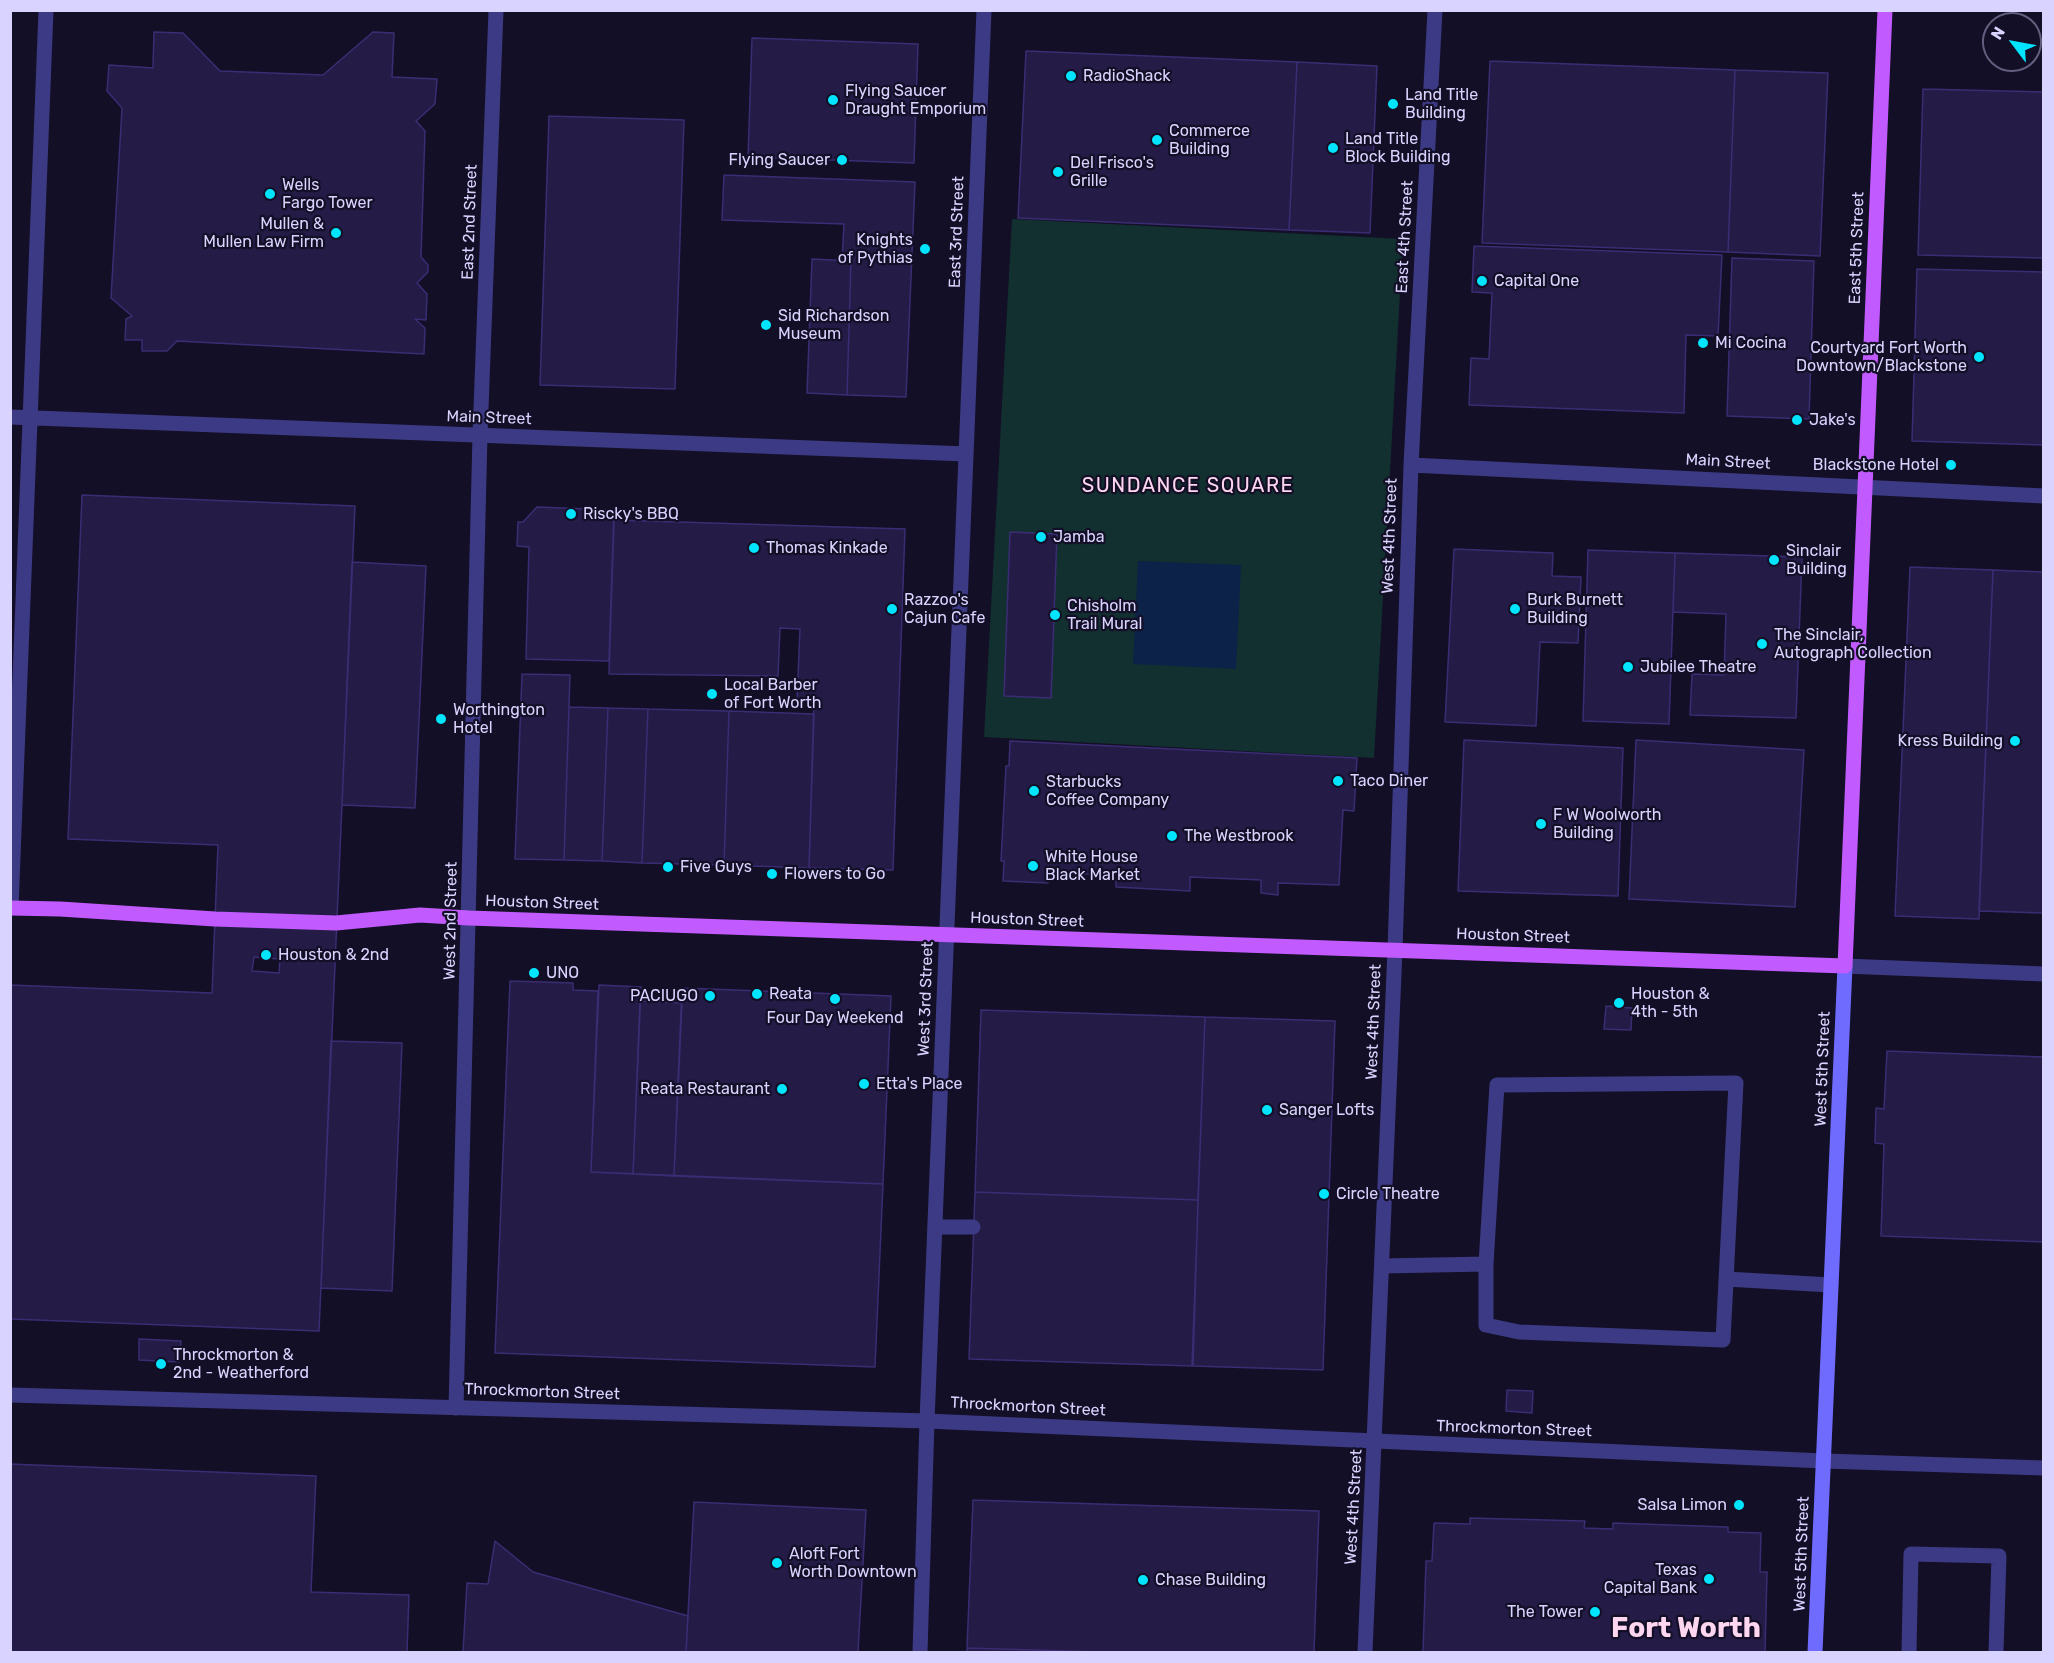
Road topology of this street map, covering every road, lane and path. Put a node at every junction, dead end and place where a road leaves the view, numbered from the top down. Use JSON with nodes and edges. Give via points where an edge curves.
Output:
{"nodes":[{"id":1,"x":46,"y":10,"type":"edge"},
{"id":2,"x":496,"y":10,"type":"edge"},
{"id":3,"x":984,"y":10,"type":"edge"},
{"id":4,"x":1435,"y":10,"type":"edge"},
{"id":5,"x":1885,"y":10,"type":"edge"},
{"id":6,"x":10,"y":417,"type":"edge"},
{"id":7,"x":30,"y":417,"type":"junction"},
{"id":8,"x":480,"y":435,"type":"junction"},
{"id":9,"x":966,"y":454,"type":"junction"},
{"id":10,"x":1411,"y":465,"type":"junction"},
{"id":11,"x":1865,"y":486,"type":"junction"},
{"id":12,"x":2043,"y":496,"type":"edge"},
{"id":13,"x":19,"y":684,"type":"edge"},
{"id":14,"x":11,"y":908,"type":"edge"},
{"id":15,"x":469,"y":918,"type":"junction"},
{"id":16,"x":947,"y":935,"type":"junction"},
{"id":17,"x":1395,"y":950,"type":"junction"},
{"id":18,"x":1845,"y":966,"type":"junction"},
{"id":19,"x":2043,"y":974,"type":"edge"},
{"id":20,"x":934,"y":1227,"type":"junction"},
{"id":21,"x":973,"y":1227,"type":"dead end"},
{"id":22,"x":1486,"y":1264,"type":"junction"},
{"id":23,"x":1382,"y":1266,"type":"junction"},
{"id":24,"x":1726,"y":1279,"type":"junction"},
{"id":25,"x":1831,"y":1285,"type":"junction"},
{"id":26,"x":10,"y":1395,"type":"edge"},
{"id":27,"x":456,"y":1408,"type":"junction"},
{"id":28,"x":927,"y":1421,"type":"junction"},
{"id":29,"x":1375,"y":1441,"type":"junction"},
{"id":30,"x":1824,"y":1461,"type":"junction"},
{"id":31,"x":2043,"y":1467,"type":"edge"},
{"id":32,"x":920,"y":1653,"type":"edge"},
{"id":33,"x":1365,"y":1653,"type":"edge"},
{"id":34,"x":1815,"y":1653,"type":"edge"},
{"id":35,"x":1909,"y":1653,"type":"edge"},
{"id":36,"x":1996,"y":1653,"type":"edge"}],
"edges":[{"from":1,"to":7,"type":"street"},
{"from":2,"to":8,"type":"street","name":"East 2nd Street"},
{"from":3,"to":9,"type":"street","name":"East 3rd Street"},
{"from":4,"to":10,"type":"street","name":"East 4th Street"},
{"from":5,"to":11,"type":"main road","name":"East 5th Street"},
{"from":6,"to":7,"type":"street","name":"Main Street"},
{"from":7,"to":8,"type":"street","name":"Main Street"},
{"from":7,"to":13,"type":"street"},
{"from":8,"to":9,"type":"street","name":"Main Street"},
{"from":8,"to":15,"type":"street","name":"West 2nd Street"},
{"from":9,"to":16,"type":"street","name":"West 3rd Street"},
{"from":10,"to":11,"type":"street","name":"Main Street"},
{"from":10,"to":17,"type":"street","name":"West 4th Street"},
{"from":11,"to":12,"type":"street","name":"Main Street"},
{"from":11,"to":18,"type":"main road","name":"West 5th Street"},
{"from":13,"to":14,"type":"street"},
{"from":14,"to":15,"type":"main road","name":"Houston Street","via":[[336,923],[420,915]]},
{"from":15,"to":16,"type":"main road","name":"Houston Street"},
{"from":15,"to":27,"type":"street","name":"West 2nd Street"},
{"from":16,"to":17,"type":"main road","name":"Houston Street"},
{"from":16,"to":20,"type":"street","name":"West 3rd Street"},
{"from":17,"to":18,"type":"main road","name":"Houston Street"},
{"from":17,"to":23,"type":"street","name":"West 4th Street"},
{"from":18,"to":19,"type":"street","name":"Houston Street"},
{"from":18,"to":25,"type":"main road","name":"West 5th Street"},
{"from":20,"to":21,"type":"street"},
{"from":20,"to":28,"type":"street","name":"West 3rd Street"},
{"from":22,"to":23,"type":"street"},
{"from":22,"to":24,"type":"street","via":[[1486,1325],[1519,1332],[1723,1340]]},
{"from":22,"to":24,"type":"street","via":[[1497,1085],[1736,1083]]},
{"from":23,"to":29,"type":"street","name":"West 4th Street"},
{"from":24,"to":25,"type":"street"},
{"from":25,"to":30,"type":"main road","name":"West 5th Street"},
{"from":26,"to":27,"type":"street","name":"Throckmorton Street"},
{"from":27,"to":28,"type":"street","name":"Throckmorton Street"},
{"from":28,"to":29,"type":"street","name":"Throckmorton Street"},
{"from":28,"to":32,"type":"street","name":"West 3rd Street"},
{"from":29,"to":30,"type":"street","name":"Throckmorton Street"},
{"from":29,"to":33,"type":"street","name":"West 4th Street"},
{"from":30,"to":31,"type":"street","name":"Throckmorton Street"},
{"from":30,"to":34,"type":"main road","name":"West 5th Street"},
{"from":35,"to":36,"type":"street","via":[[1911,1554],[1999,1556]]}]}
